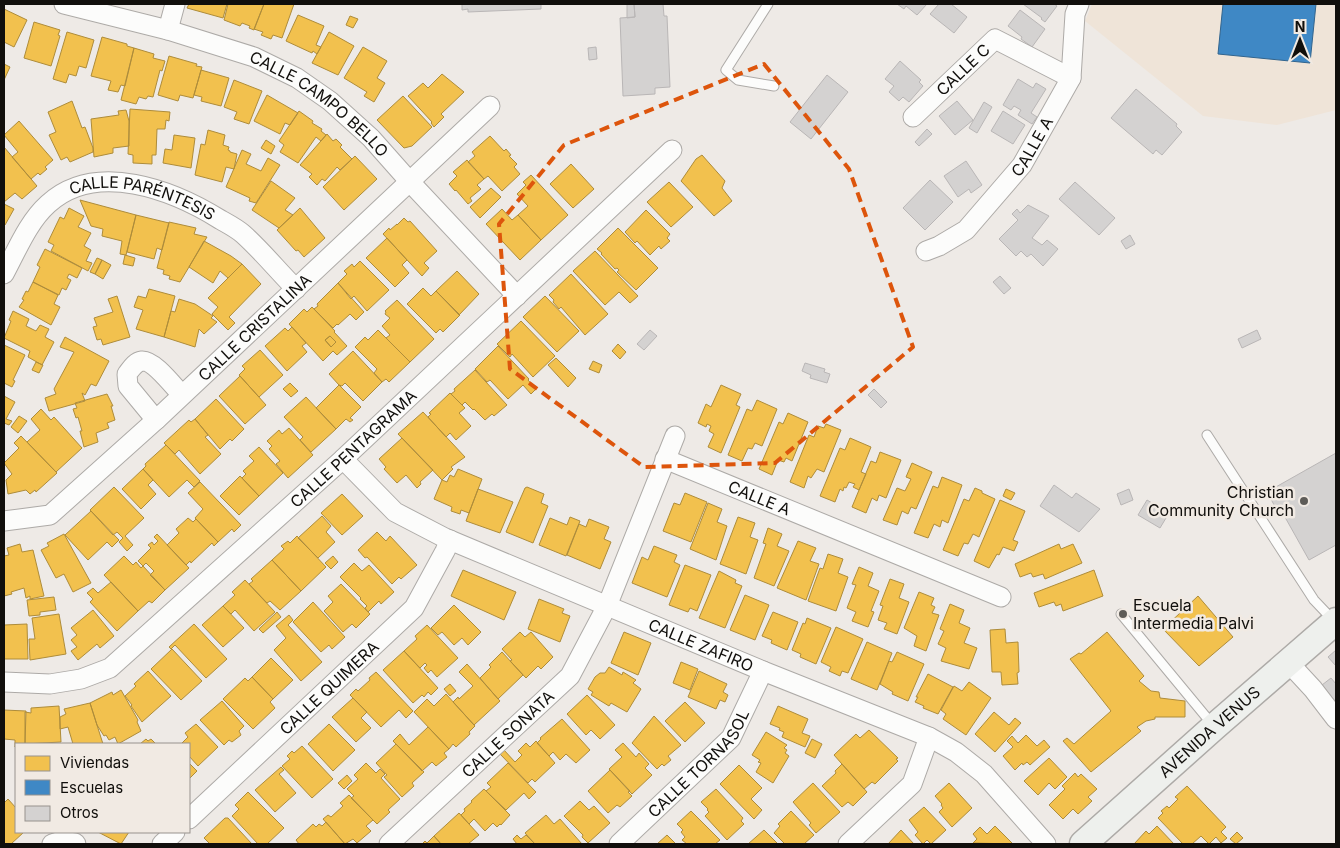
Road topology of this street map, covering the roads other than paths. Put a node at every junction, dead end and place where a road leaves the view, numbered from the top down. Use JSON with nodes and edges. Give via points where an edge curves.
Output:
{"nodes":[{"id":1,"x":64,"y":4,"type":"edge"},
{"id":2,"x":175,"y":4,"type":"edge"},
{"id":3,"x":768,"y":4,"type":"edge"},
{"id":4,"x":1079,"y":4,"type":"edge"},
{"id":5,"x":168,"y":30,"type":"junction"},
{"id":6,"x":1071,"y":78,"type":"junction"},
{"id":7,"x":774,"y":86,"type":"dead end"},
{"id":8,"x":490,"y":106,"type":"dead end"},
{"id":9,"x":913,"y":118,"type":"dead end"},
{"id":10,"x":672,"y":150,"type":"dead end"},
{"id":11,"x":410,"y":182,"type":"junction"},
{"id":12,"x":926,"y":251,"type":"dead end"},
{"id":13,"x":4,"y":274,"type":"edge"},
{"id":14,"x":296,"y":289,"type":"junction"},
{"id":15,"x":517,"y":296,"type":"junction"},
{"id":16,"x":182,"y":396,"type":"junction"},
{"id":17,"x":156,"y":420,"type":"junction"},
{"id":18,"x":1207,"y":434,"type":"dead end"},
{"id":19,"x":675,"y":436,"type":"dead end"},
{"id":20,"x":343,"y":459,"type":"junction"},
{"id":21,"x":665,"y":459,"type":"junction"},
{"id":22,"x":4,"y":521,"type":"edge"},
{"id":23,"x":450,"y":540,"type":"junction"},
{"id":24,"x":1001,"y":597,"type":"dead end"},
{"id":25,"x":607,"y":606,"type":"junction"},
{"id":26,"x":1122,"y":614,"type":"dead end"},
{"id":27,"x":1335,"y":621,"type":"edge"},
{"id":28,"x":1288,"y":662,"type":"junction"},
{"id":29,"x":763,"y":671,"type":"junction"},
{"id":30,"x":4,"y":682,"type":"edge"},
{"id":31,"x":1336,"y":719,"type":"edge"},
{"id":32,"x":1214,"y":726,"type":"junction"},
{"id":33,"x":929,"y":737,"type":"junction"},
{"id":34,"x":190,"y":818,"type":"edge"},
{"id":35,"x":174,"y":833,"type":"edge"},
{"id":36,"x":52,"y":844,"type":"edge"},
{"id":37,"x":76,"y":844,"type":"edge"},
{"id":38,"x":162,"y":844,"type":"edge"},
{"id":39,"x":389,"y":844,"type":"edge"},
{"id":40,"x":619,"y":844,"type":"edge"},
{"id":41,"x":848,"y":844,"type":"edge"},
{"id":42,"x":1046,"y":844,"type":"edge"},
{"id":43,"x":1083,"y":844,"type":"edge"}],
"edges":[{"from":1,"to":5,"type":"street","name":"CALLE CAMPO BELLO"},
{"from":2,"to":5,"type":"street"},
{"from":3,"to":7,"type":"lane","via":[[726,70],[738,80]]},
{"from":4,"to":6,"type":"street","name":"CALLE A","via":[[1075,14]]},
{"from":5,"to":11,"type":"street","name":"CALLE CAMPO BELLO","via":[[254,57],[297,78],[330,101],[371,138]]},
{"from":6,"to":9,"type":"street","name":"CALLE C","via":[[995,39]]},
{"from":6,"to":12,"type":"street","name":"CALLE A","via":[[1022,165],[966,230]]},
{"from":8,"to":11,"type":"street","name":"CALLE CRISTALINA"},
{"from":10,"to":15,"type":"street","name":"CALLE PENTAGRAMA"},
{"from":11,"to":14,"type":"street","name":"CALLE CRISTALINA"},
{"from":11,"to":15,"type":"street","name":"CALLE CAMPO BELLO"},
{"from":13,"to":14,"type":"street","name":"CALLE PARÉNTESIS","via":[[36,216],[49,203],[63,192],[85,184],[110,182],[158,189],[200,207],[242,233]]},
{"from":14,"to":16,"type":"street","name":"CALLE CRISTALINA"},
{"from":15,"to":20,"type":"street","name":"CALLE PENTAGRAMA"},
{"from":16,"to":17,"type":"street","name":"CALLE CRISTALINA"},
{"from":16,"to":17,"type":"street","via":[[152,363],[142,361],[134,366],[126,374],[128,386]]},
{"from":17,"to":22,"type":"street","name":"CALLE CRISTALINA","via":[[50,515]]},
{"from":18,"to":27,"type":"lane","via":[[1314,600]]},
{"from":19,"to":21,"type":"street"},
{"from":20,"to":23,"type":"street","name":"CALLE ZAFIRO","via":[[394,512]]},
{"from":20,"to":30,"type":"street","name":"CALLE PENTAGRAMA","via":[[110,668],[81,679],[50,684]]},
{"from":21,"to":24,"type":"street","name":"CALLE A"},
{"from":21,"to":25,"type":"street"},
{"from":23,"to":25,"type":"street","name":"CALLE ZAFIRO"},
{"from":23,"to":34,"type":"street","name":"CALLE QUIMERA","via":[[414,608]]},
{"from":25,"to":29,"type":"street","name":"CALLE ZAFIRO"},
{"from":25,"to":39,"type":"street","name":"CALLE SONATA","via":[[570,676]]},
{"from":26,"to":32,"type":"lane"},
{"from":27,"to":28,"type":"street","name":"AVENIDA VENUS"},
{"from":28,"to":31,"type":"street"},
{"from":28,"to":32,"type":"street","name":"AVENIDA VENUS"},
{"from":29,"to":33,"type":"street","name":"CALLE ZAFIRO"},
{"from":29,"to":40,"type":"street","name":"CALLE TORNASOL","via":[[731,738]]},
{"from":32,"to":43,"type":"street","name":"AVENIDA VENUS"},
{"from":33,"to":41,"type":"street","via":[[912,784]]},
{"from":33,"to":42,"type":"street","name":"CALLE ZAFIRO","via":[[956,752],[984,774]]},
{"from":35,"to":38,"type":"street"},
{"from":36,"to":37,"type":"street","via":[[61,841]]}]}
